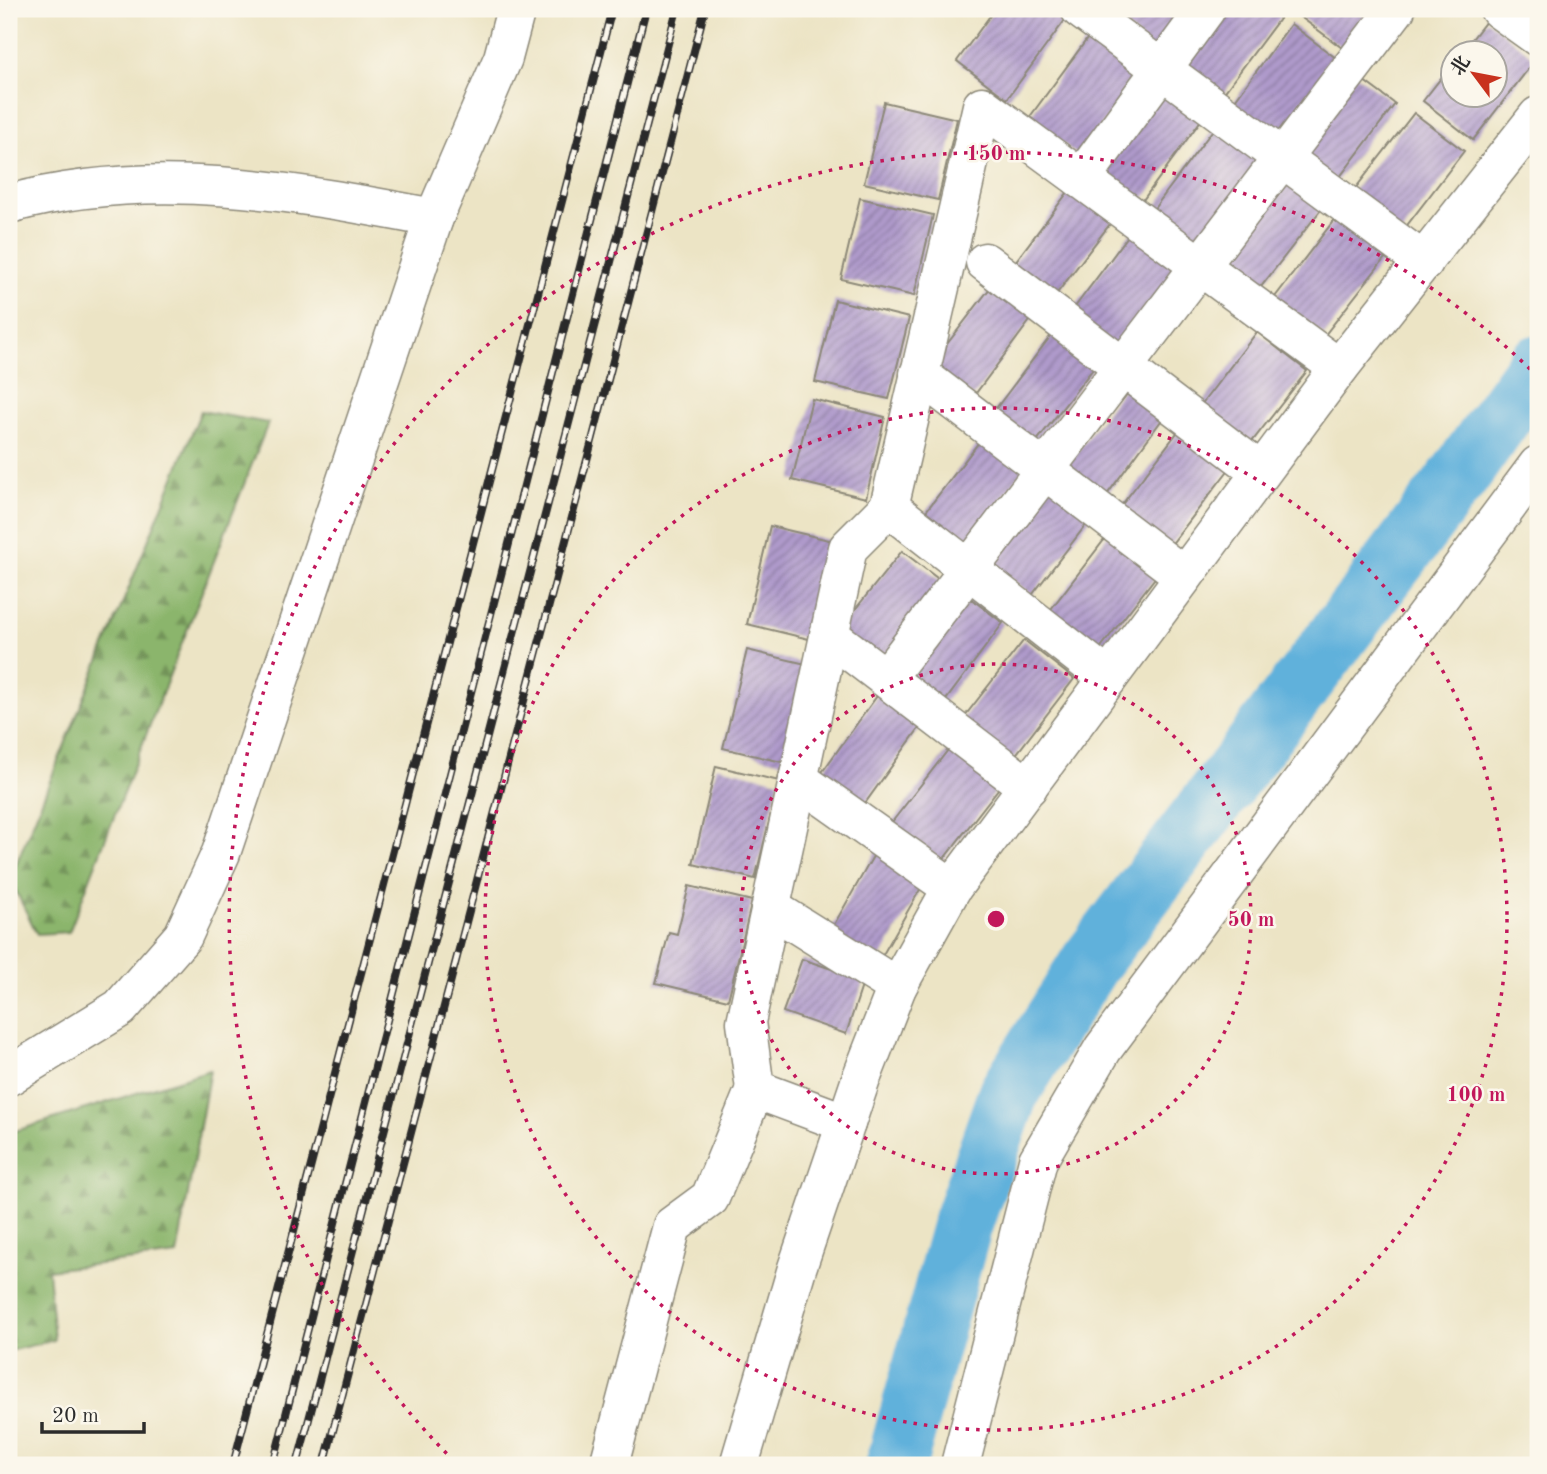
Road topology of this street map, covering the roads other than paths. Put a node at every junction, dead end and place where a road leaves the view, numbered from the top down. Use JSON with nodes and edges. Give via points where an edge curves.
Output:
{"nodes":[{"id":1,"x":516,"y":9,"type":"edge"},
{"id":2,"x":1080,"y":9,"type":"edge"},
{"id":3,"x":1206,"y":9,"type":"edge"},
{"id":4,"x":1396,"y":9,"type":"edge"},
{"id":5,"x":1499,"y":9,"type":"edge"},
{"id":6,"x":1538,"y":37,"type":"edge"},
{"id":7,"x":1162,"y":69,"type":"junction"},
{"id":8,"x":1538,"y":116,"type":"edge"},
{"id":9,"x":1282,"y":158,"type":"junction"},
{"id":10,"x":1081,"y":179,"type":"junction"},
{"id":11,"x":9,"y":204,"type":"edge"},
{"id":12,"x":434,"y":218,"type":"junction"},
{"id":13,"x":985,"y":262,"type":"dead end"},
{"id":14,"x":1424,"y":262,"type":"junction"},
{"id":15,"x":1200,"y":266,"type":"junction"},
{"id":16,"x":1123,"y":367,"type":"junction"},
{"id":17,"x":1339,"y":368,"type":"junction"},
{"id":18,"x":919,"y":374,"type":"junction"},
{"id":19,"x":1538,"y":465,"type":"edge"},
{"id":20,"x":1045,"y":469,"type":"junction"},
{"id":21,"x":1261,"y":472,"type":"junction"},
{"id":22,"x":889,"y":507,"type":"junction"},
{"id":23,"x":969,"y":569,"type":"junction"},
{"id":24,"x":1184,"y":576,"type":"junction"},
{"id":25,"x":829,"y":635,"type":"junction"},
{"id":26,"x":886,"y":678,"type":"junction"},
{"id":27,"x":1108,"y":678,"type":"junction"},
{"id":28,"x":798,"y":779,"type":"junction"},
{"id":29,"x":1028,"y":787,"type":"junction"},
{"id":30,"x":952,"y":888,"type":"junction"},
{"id":31,"x":771,"y":908,"type":"junction"},
{"id":32,"x":897,"y":987,"type":"junction"},
{"id":33,"x":9,"y":1076,"type":"edge"},
{"id":34,"x":755,"y":1089,"type":"junction"},
{"id":35,"x":846,"y":1123,"type":"junction"},
{"id":36,"x":609,"y":1465,"type":"edge"},
{"id":37,"x":739,"y":1465,"type":"edge"},
{"id":38,"x":960,"y":1465,"type":"edge"}],
"edges":[{"from":1,"to":12,"type":"street","via":[[503,58]]},
{"from":2,"to":7,"type":"street"},
{"from":3,"to":7,"type":"street"},
{"from":4,"to":9,"type":"street"},
{"from":5,"to":6,"type":"street"},
{"from":7,"to":9,"type":"street"},
{"from":7,"to":10,"type":"street"},
{"from":8,"to":14,"type":"street"},
{"from":9,"to":14,"type":"street"},
{"from":9,"to":15,"type":"street"},
{"from":10,"to":15,"type":"street"},
{"from":10,"to":18,"type":"street","via":[[982,106]]},
{"from":11,"to":12,"type":"street","via":[[54,192],[145,182],[295,192]]},
{"from":12,"to":33,"type":"street","via":[[221,853],[183,936],[120,1008]]},
{"from":13,"to":16,"type":"street"},
{"from":14,"to":17,"type":"street"},
{"from":15,"to":16,"type":"street"},
{"from":15,"to":17,"type":"street"},
{"from":16,"to":20,"type":"street"},
{"from":16,"to":21,"type":"street"},
{"from":17,"to":21,"type":"street"},
{"from":18,"to":20,"type":"street"},
{"from":18,"to":22,"type":"street"},
{"from":19,"to":38,"type":"street","via":[[1103,1049],[1044,1149]]},
{"from":20,"to":23,"type":"street"},
{"from":20,"to":24,"type":"street"},
{"from":21,"to":24,"type":"street"},
{"from":22,"to":23,"type":"street"},
{"from":22,"to":25,"type":"street","via":[[848,548]]},
{"from":23,"to":26,"type":"street"},
{"from":23,"to":27,"type":"street"},
{"from":24,"to":27,"type":"street"},
{"from":25,"to":26,"type":"street"},
{"from":25,"to":28,"type":"street"},
{"from":26,"to":29,"type":"street"},
{"from":27,"to":29,"type":"street"},
{"from":28,"to":30,"type":"street"},
{"from":28,"to":31,"type":"street"},
{"from":29,"to":30,"type":"street"},
{"from":30,"to":32,"type":"street"},
{"from":31,"to":32,"type":"street"},
{"from":31,"to":34,"type":"street","via":[[746,1022]]},
{"from":32,"to":35,"type":"street"},
{"from":34,"to":35,"type":"street"},
{"from":34,"to":36,"type":"street","via":[[710,1198],[672,1226]]},
{"from":35,"to":37,"type":"street"}]}
